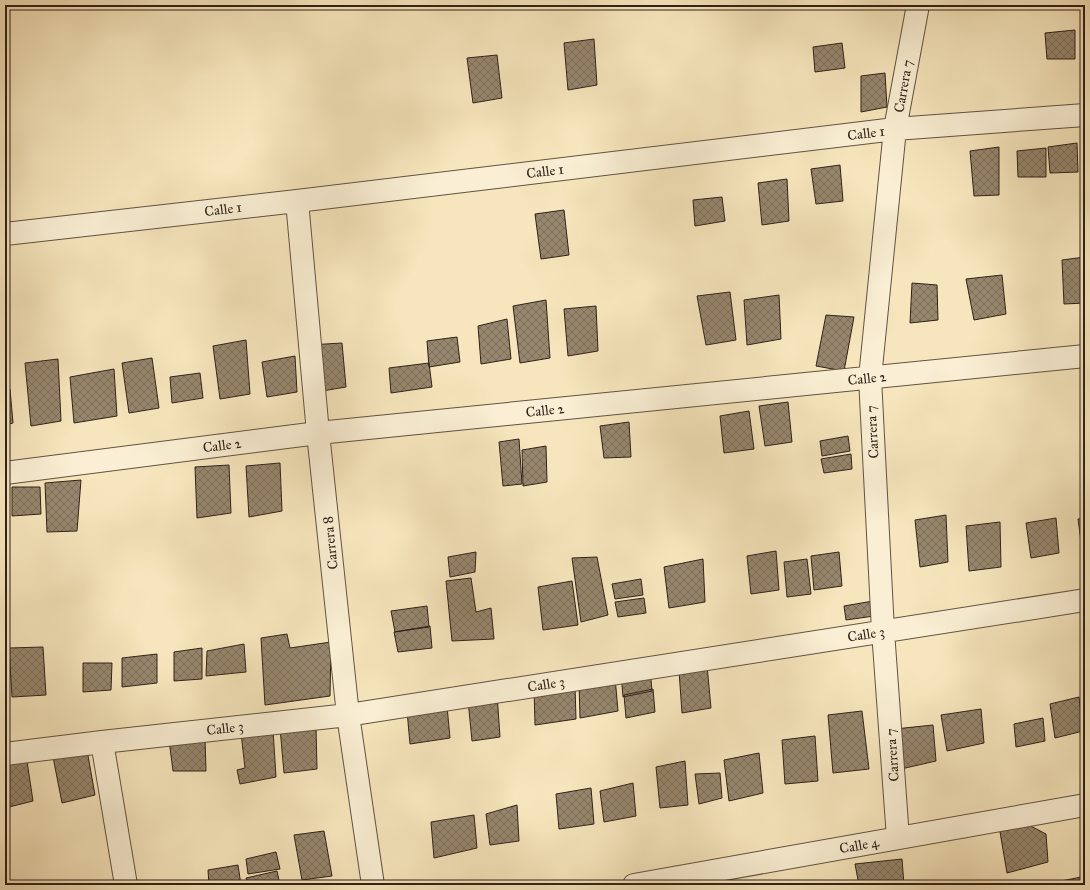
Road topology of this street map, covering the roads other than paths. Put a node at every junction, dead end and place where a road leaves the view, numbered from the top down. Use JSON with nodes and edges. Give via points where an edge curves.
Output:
{"nodes":[{"id":1,"x":918,"y":5,"type":"edge"},
{"id":2,"x":1085,"y":115,"type":"edge"},
{"id":3,"x":895,"y":129,"type":"junction"},
{"id":4,"x":297,"y":201,"type":"junction"},
{"id":5,"x":5,"y":234,"type":"edge"},
{"id":6,"x":1085,"y":356,"type":"edge"},
{"id":7,"x":870,"y":378,"type":"junction"},
{"id":8,"x":318,"y":433,"type":"junction"},
{"id":9,"x":5,"y":473,"type":"edge"},
{"id":10,"x":1085,"y":600,"type":"edge"},
{"id":11,"x":883,"y":632,"type":"junction"},
{"id":12,"x":348,"y":715,"type":"junction"},
{"id":13,"x":102,"y":742,"type":"junction"},
{"id":14,"x":5,"y":754,"type":"edge"},
{"id":15,"x":1085,"y":805,"type":"edge"},
{"id":16,"x":898,"y":838,"type":"junction"},
{"id":17,"x":700,"y":879,"type":"edge"},
{"id":18,"x":126,"y":885,"type":"edge"},
{"id":19,"x":373,"y":885,"type":"edge"},
{"id":20,"x":634,"y":885,"type":"edge"}],
"edges":[{"from":1,"to":3,"type":"street","name":"Carrera 7"},
{"from":2,"to":3,"type":"street","name":"Calle 1"},
{"from":3,"to":4,"type":"street","name":"Calle 1"},
{"from":3,"to":7,"type":"street","name":"Carrera 7"},
{"from":4,"to":5,"type":"street","name":"Calle 1"},
{"from":4,"to":8,"type":"street","name":"Carrera 8"},
{"from":6,"to":7,"type":"street","name":"Calle 2"},
{"from":7,"to":8,"type":"street","name":"Calle 2"},
{"from":7,"to":11,"type":"street","name":"Carrera 7"},
{"from":8,"to":9,"type":"street","name":"Calle 2"},
{"from":8,"to":12,"type":"street","name":"Carrera 8"},
{"from":10,"to":11,"type":"street","name":"Calle 3"},
{"from":11,"to":12,"type":"street","name":"Calle 3"},
{"from":11,"to":16,"type":"street","name":"Carrera 7"},
{"from":12,"to":13,"type":"street","name":"Calle 3"},
{"from":12,"to":19,"type":"street","name":"Carrera 8"},
{"from":13,"to":14,"type":"street","name":"Calle 3"},
{"from":13,"to":18,"type":"street"},
{"from":15,"to":16,"type":"street","name":"Calle 4"},
{"from":16,"to":17,"type":"street","name":"Calle 4"},
{"from":17,"to":20,"type":"street","name":"Calle 4"}]}
